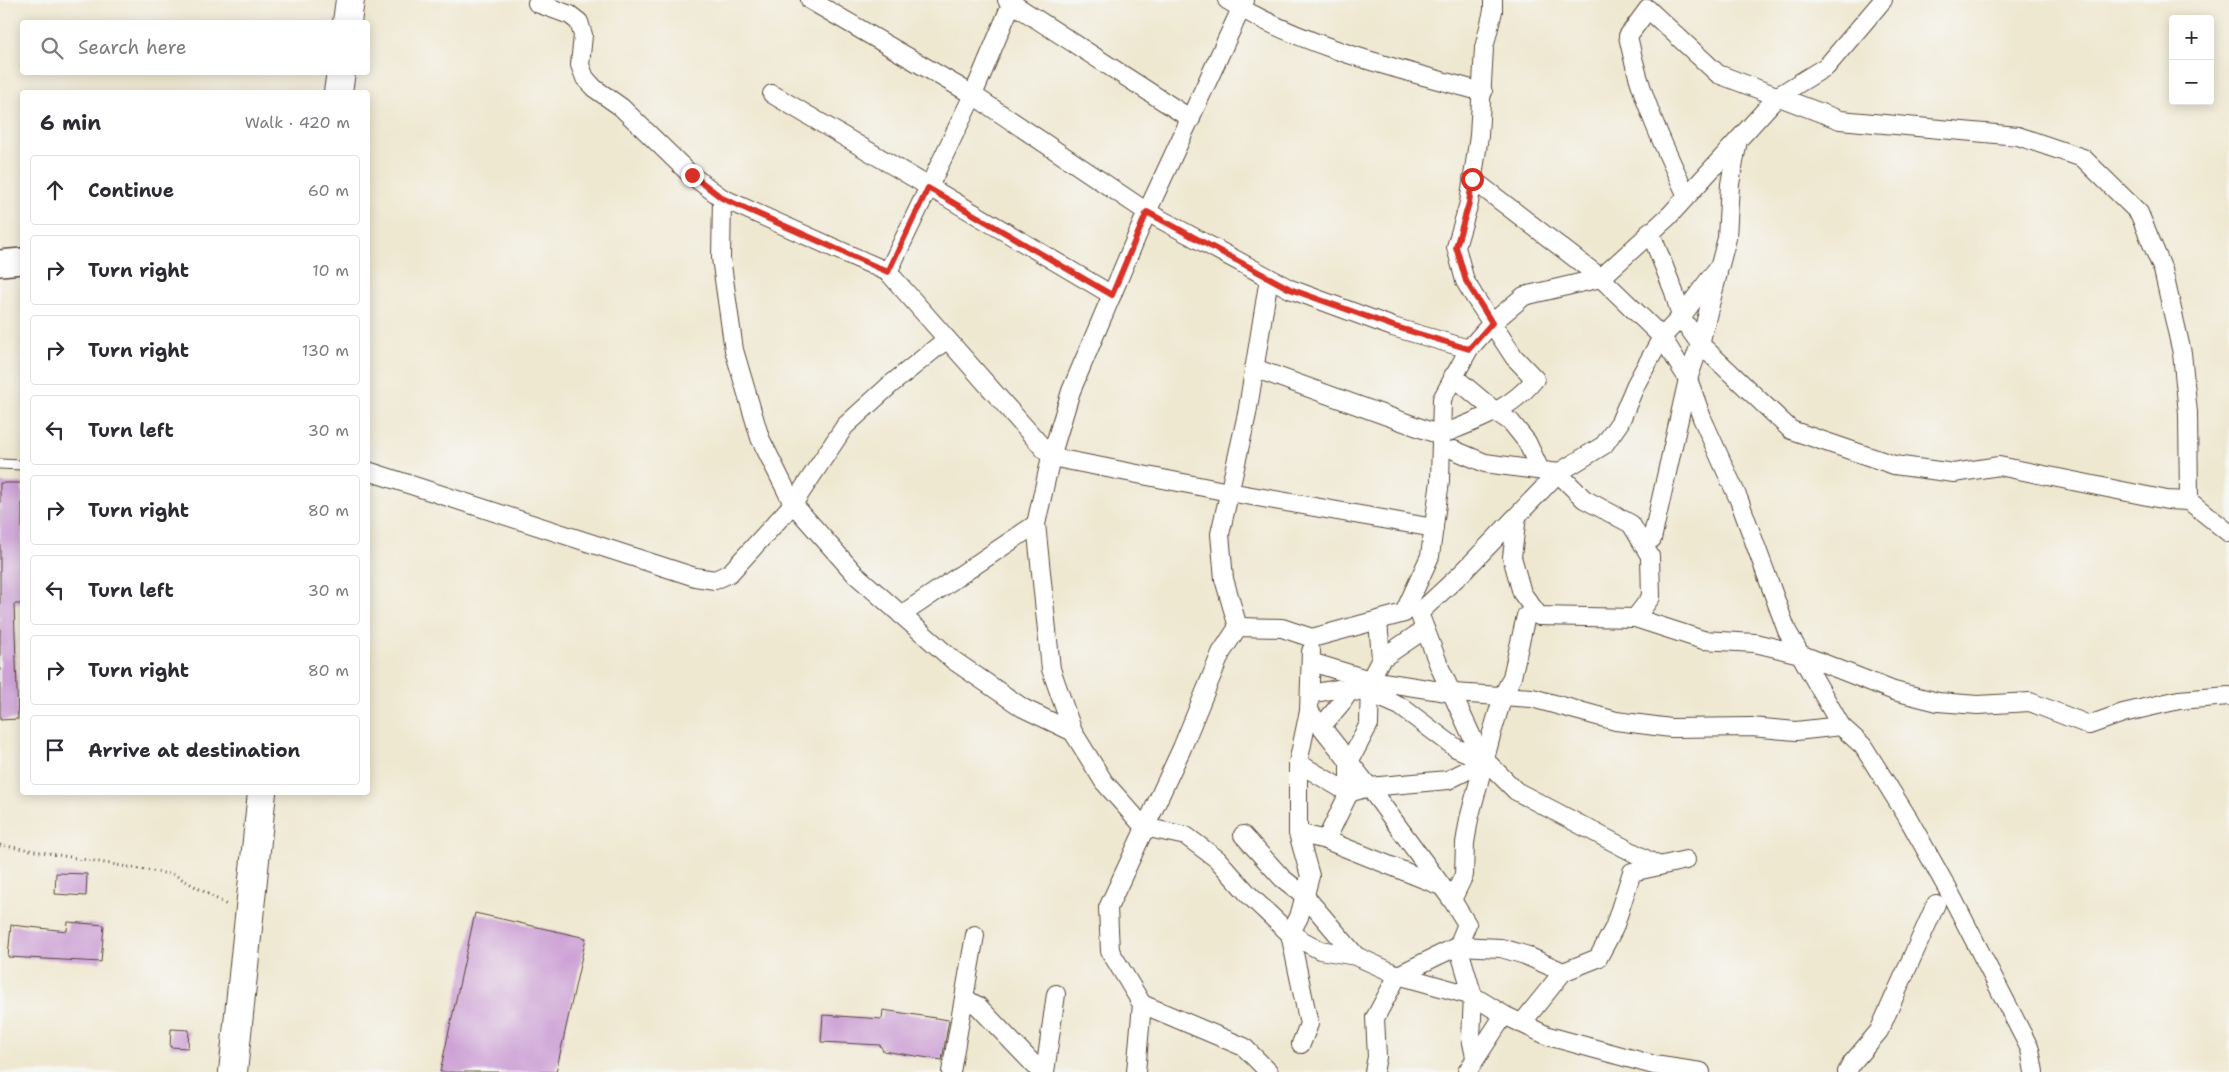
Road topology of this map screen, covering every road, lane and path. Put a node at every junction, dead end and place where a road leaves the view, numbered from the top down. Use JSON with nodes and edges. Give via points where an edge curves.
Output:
{"nodes":[{"id":1,"x":350,"y":0,"type":"edge"},
{"id":2,"x":810,"y":0,"type":"edge"},
{"id":3,"x":1492,"y":0,"type":"edge"},
{"id":4,"x":1884,"y":0,"type":"edge"},
{"id":5,"x":535,"y":1,"type":"edge"},
{"id":6,"x":1011,"y":1,"type":"edge"},
{"id":7,"x":1238,"y":3,"type":"edge"},
{"id":8,"x":347,"y":20,"type":"edge"},
{"id":9,"x":340,"y":75,"type":"edge"},
{"id":10,"x":338,"y":90,"type":"edge"},
{"id":11,"x":1483,"y":92,"type":"junction"},
{"id":12,"x":772,"y":94,"type":"dead end"},
{"id":13,"x":973,"y":95,"type":"junction"},
{"id":14,"x":1778,"y":96,"type":"junction"},
{"id":15,"x":1191,"y":119,"type":"junction"},
{"id":16,"x":1739,"y":140,"type":"junction"},
{"id":17,"x":1472,"y":179,"type":"junction"},
{"id":18,"x":928,"y":188,"type":"junction"},
{"id":19,"x":1687,"y":196,"type":"junction"},
{"id":20,"x":722,"y":198,"type":"junction"},
{"id":21,"x":1147,"y":212,"type":"junction"},
{"id":22,"x":1650,"y":231,"type":"junction"},
{"id":23,"x":20,"y":261,"type":"edge"},
{"id":24,"x":0,"y":263,"type":"edge"},
{"id":25,"x":1720,"y":265,"type":"junction"},
{"id":26,"x":888,"y":272,"type":"junction"},
{"id":27,"x":1269,"y":278,"type":"junction"},
{"id":28,"x":1601,"y":278,"type":"junction"},
{"id":29,"x":1112,"y":295,"type":"junction"},
{"id":30,"x":1681,"y":317,"type":"junction"},
{"id":31,"x":1492,"y":323,"type":"junction"},
{"id":32,"x":1662,"y":337,"type":"junction"},
{"id":33,"x":947,"y":339,"type":"junction"},
{"id":34,"x":1700,"y":344,"type":"junction"},
{"id":35,"x":1469,"y":349,"type":"junction"},
{"id":36,"x":1254,"y":368,"type":"junction"},
{"id":37,"x":1453,"y":376,"type":"junction"},
{"id":38,"x":1688,"y":379,"type":"junction"},
{"id":39,"x":1496,"y":412,"type":"junction"},
{"id":40,"x":1440,"y":435,"type":"junction"},
{"id":41,"x":1454,"y":450,"type":"dead end"},
{"id":42,"x":1051,"y":457,"type":"junction"},
{"id":43,"x":0,"y":464,"type":"edge"},
{"id":44,"x":20,"y":465,"type":"edge"},
{"id":45,"x":1540,"y":470,"type":"junction"},
{"id":46,"x":370,"y":472,"type":"edge"},
{"id":47,"x":1558,"y":473,"type":"junction"},
{"id":48,"x":1229,"y":492,"type":"junction"},
{"id":49,"x":2189,"y":501,"type":"junction"},
{"id":50,"x":793,"y":504,"type":"junction"},
{"id":51,"x":1517,"y":516,"type":"junction"},
{"id":52,"x":1036,"y":524,"type":"junction"},
{"id":53,"x":1434,"y":528,"type":"junction"},
{"id":54,"x":2229,"y":533,"type":"edge"},
{"id":55,"x":1652,"y":539,"type":"dead end"},
{"id":56,"x":901,"y":615,"type":"junction"},
{"id":57,"x":1526,"y":616,"type":"dead end"},
{"id":58,"x":1635,"y":618,"type":"junction"},
{"id":59,"x":1378,"y":620,"type":"junction"},
{"id":60,"x":1238,"y":627,"type":"junction"},
{"id":61,"x":1426,"y":629,"type":"junction"},
{"id":62,"x":1312,"y":638,"type":"junction"},
{"id":63,"x":1800,"y":654,"type":"junction"},
{"id":64,"x":1381,"y":659,"type":"junction"},
{"id":65,"x":1311,"y":662,"type":"junction"},
{"id":66,"x":1370,"y":686,"type":"junction"},
{"id":67,"x":1350,"y":690,"type":"junction"},
{"id":68,"x":1453,"y":692,"type":"junction"},
{"id":69,"x":1503,"y":696,"type":"junction"},
{"id":70,"x":2229,"y":696,"type":"edge"},
{"id":71,"x":1310,"y":702,"type":"junction"},
{"id":72,"x":1322,"y":726,"type":"junction"},
{"id":73,"x":1841,"y":726,"type":"junction"},
{"id":74,"x":1074,"y":732,"type":"junction"},
{"id":75,"x":1486,"y":761,"type":"junction"},
{"id":76,"x":1349,"y":762,"type":"junction"},
{"id":77,"x":1298,"y":763,"type":"junction"},
{"id":78,"x":1369,"y":787,"type":"junction"},
{"id":79,"x":1349,"y":793,"type":"junction"},
{"id":80,"x":262,"y":795,"type":"edge"},
{"id":81,"x":1144,"y":827,"type":"junction"},
{"id":82,"x":1298,"y":833,"type":"junction"},
{"id":83,"x":1243,"y":835,"type":"dead end"},
{"id":84,"x":1326,"y":840,"type":"junction"},
{"id":85,"x":0,"y":845,"type":"edge"},
{"id":86,"x":1686,"y":860,"type":"dead end"},
{"id":87,"x":1659,"y":866,"type":"junction"},
{"id":88,"x":1447,"y":893,"type":"junction"},
{"id":89,"x":1305,"y":896,"type":"junction"},
{"id":90,"x":1936,"y":904,"type":"dead end"},
{"id":91,"x":249,"y":918,"type":"junction"},
{"id":92,"x":1290,"y":934,"type":"junction"},
{"id":93,"x":975,"y":935,"type":"dead end"},
{"id":94,"x":1458,"y":946,"type":"junction"},
{"id":95,"x":1356,"y":956,"type":"junction"},
{"id":96,"x":1563,"y":972,"type":"junction"},
{"id":97,"x":1398,"y":975,"type":"junction"},
{"id":98,"x":1056,"y":994,"type":"dead end"},
{"id":99,"x":1473,"y":996,"type":"junction"},
{"id":100,"x":964,"y":998,"type":"junction"},
{"id":101,"x":1142,"y":1004,"type":"junction"},
{"id":102,"x":1504,"y":1015,"type":"junction"},
{"id":103,"x":1522,"y":1023,"type":"junction"},
{"id":104,"x":1301,"y":1044,"type":"dead end"},
{"id":105,"x":1471,"y":1065,"type":"edge"},
{"id":106,"x":233,"y":1072,"type":"edge"},
{"id":107,"x":950,"y":1072,"type":"edge"},
{"id":108,"x":1041,"y":1072,"type":"edge"},
{"id":109,"x":1045,"y":1072,"type":"edge"},
{"id":110,"x":1136,"y":1072,"type":"edge"},
{"id":111,"x":1270,"y":1072,"type":"edge"},
{"id":112,"x":1374,"y":1072,"type":"edge"},
{"id":113,"x":1701,"y":1072,"type":"edge"},
{"id":114,"x":1847,"y":1072,"type":"edge"},
{"id":115,"x":2034,"y":1072,"type":"edge"}],
"edges":[{"from":1,"to":8,"type":"highway"},
{"from":2,"to":13,"type":"street"},
{"from":3,"to":11,"type":"street","via":[[1484,48]]},
{"from":4,"to":14,"type":"street","via":[[1827,66]]},
{"from":5,"to":20,"type":"street","via":[[579,22],[583,35],[580,65],[584,78]]},
{"from":6,"to":13,"type":"street"},
{"from":6,"to":15,"type":"street"},
{"from":7,"to":11,"type":"street","via":[[1297,36],[1369,61]]},
{"from":7,"to":15,"type":"street"},
{"from":9,"to":10,"type":"highway"},
{"from":11,"to":17,"type":"street"},
{"from":12,"to":18,"type":"street"},
{"from":13,"to":18,"type":"street"},
{"from":13,"to":21,"type":"street"},
{"from":14,"to":16,"type":"street"},
{"from":14,"to":19,"type":"street","via":[[1718,74],[1648,9],[1628,36],[1636,76]]},
{"from":14,"to":49,"type":"street","via":[[1840,120],[2018,136],[2083,158],[2139,213],[2163,270],[2182,353],[2188,412]]},
{"from":15,"to":21,"type":"street"},
{"from":16,"to":19,"type":"street"},
{"from":16,"to":25,"type":"street","via":[[1730,184],[1727,238]]},
{"from":17,"to":28,"type":"street"},
{"from":17,"to":31,"type":"street","via":[[1469,203],[1456,247],[1466,281]]},
{"from":18,"to":26,"type":"street"},
{"from":18,"to":29,"type":"street"},
{"from":19,"to":22,"type":"street"},
{"from":20,"to":26,"type":"street"},
{"from":20,"to":50,"type":"street","via":[[721,258],[734,350],[760,438]]},
{"from":21,"to":27,"type":"street"},
{"from":21,"to":29,"type":"street"},
{"from":22,"to":28,"type":"street"},
{"from":22,"to":30,"type":"street"},
{"from":23,"to":24,"type":"street"},
{"from":25,"to":30,"type":"street"},
{"from":25,"to":34,"type":"street"},
{"from":26,"to":33,"type":"street"},
{"from":27,"to":35,"type":"street","via":[[1290,289],[1393,326]]},
{"from":27,"to":36,"type":"street"},
{"from":28,"to":31,"type":"street","via":[[1524,296]]},
{"from":28,"to":32,"type":"street"},
{"from":29,"to":42,"type":"street","via":[[1071,391]]},
{"from":30,"to":32,"type":"street"},
{"from":30,"to":34,"type":"street"},
{"from":31,"to":35,"type":"street"},
{"from":31,"to":39,"type":"street","via":[[1514,357],[1535,379],[1524,393]]},
{"from":32,"to":38,"type":"street"},
{"from":32,"to":47,"type":"street","via":[[1620,422],[1604,445]]},
{"from":33,"to":42,"type":"street"},
{"from":33,"to":50,"type":"street","via":[[845,426]]},
{"from":34,"to":38,"type":"street"},
{"from":34,"to":49,"type":"street","via":[[1791,430],[1894,465],[1954,473],[1999,466],[2167,500]]},
{"from":35,"to":37,"type":"street"},
{"from":36,"to":40,"type":"street"},
{"from":36,"to":48,"type":"street"},
{"from":37,"to":39,"type":"street"},
{"from":37,"to":40,"type":"street","via":[[1442,399]]},
{"from":38,"to":55,"type":"street"},
{"from":38,"to":63,"type":"street","via":[[1739,500],[1786,630]]},
{"from":39,"to":40,"type":"street"},
{"from":39,"to":45,"type":"street","via":[[1511,422],[1527,442]]},
{"from":40,"to":53,"type":"street","via":[[1440,481]]},
{"from":41,"to":45,"type":"street","via":[[1485,463]]},
{"from":42,"to":48,"type":"street"},
{"from":42,"to":52,"type":"street"},
{"from":43,"to":44,"type":"lane"},
{"from":45,"to":47,"type":"street"},
{"from":46,"to":50,"type":"street","via":[[695,577],[715,580],[730,573]]},
{"from":47,"to":51,"type":"street"},
{"from":47,"to":58,"type":"street","via":[[1584,499],[1631,524],[1650,556],[1651,596]]},
{"from":48,"to":53,"type":"street"},
{"from":48,"to":60,"type":"street","via":[[1220,534],[1224,580]]},
{"from":49,"to":54,"type":"street"},
{"from":50,"to":56,"type":"street","via":[[856,575]]},
{"from":51,"to":58,"type":"street","via":[[1512,557],[1522,593],[1539,616]]},
{"from":51,"to":61,"type":"street","via":[[1419,613]]},
{"from":52,"to":56,"type":"street"},
{"from":52,"to":74,"type":"street","via":[[1051,669]]},
{"from":53,"to":59,"type":"street","via":[[1430,556],[1404,613]]},
{"from":56,"to":74,"type":"street","via":[[953,660],[1023,708]]},
{"from":57,"to":69,"type":"street","via":[[1512,677]]},
{"from":58,"to":63,"type":"street","via":[[1703,640],[1756,643]]},
{"from":59,"to":62,"type":"street"},
{"from":59,"to":64,"type":"street"},
{"from":60,"to":62,"type":"street","via":[[1282,628]]},
{"from":60,"to":81,"type":"street","via":[[1221,653],[1182,748]]},
{"from":61,"to":64,"type":"street"},
{"from":61,"to":68,"type":"street"},
{"from":62,"to":65,"type":"street"},
{"from":63,"to":70,"type":"street","via":[[1894,691],[1938,702],[2030,702],[2089,725],[2179,700]]},
{"from":63,"to":73,"type":"street"},
{"from":64,"to":66,"type":"street"},
{"from":65,"to":66,"type":"street"},
{"from":65,"to":71,"type":"street"},
{"from":66,"to":67,"type":"street"},
{"from":66,"to":68,"type":"street"},
{"from":66,"to":75,"type":"street","via":[[1456,748]]},
{"from":66,"to":76,"type":"street","via":[[1369,724]]},
{"from":67,"to":71,"type":"street","via":[[1337,689]]},
{"from":67,"to":72,"type":"street"},
{"from":68,"to":69,"type":"street"},
{"from":68,"to":75,"type":"street"},
{"from":69,"to":73,"type":"street","via":[[1532,698],[1616,721],[1671,728],[1751,727],[1796,731]]},
{"from":69,"to":75,"type":"street"},
{"from":71,"to":72,"type":"street"},
{"from":71,"to":77,"type":"street"},
{"from":72,"to":76,"type":"street"},
{"from":73,"to":115,"type":"street","via":[[1863,746],[1923,844],[2030,1049]]},
{"from":74,"to":81,"type":"street","via":[[1104,782]]},
{"from":75,"to":78,"type":"street","via":[[1448,780]]},
{"from":75,"to":87,"type":"street","via":[[1516,791]]},
{"from":75,"to":88,"type":"street","via":[[1465,842],[1464,875]]},
{"from":76,"to":78,"type":"street"},
{"from":76,"to":79,"type":"street"},
{"from":77,"to":79,"type":"street"},
{"from":77,"to":82,"type":"street"},
{"from":78,"to":79,"type":"street"},
{"from":78,"to":88,"type":"street"},
{"from":79,"to":84,"type":"street"},
{"from":80,"to":91,"type":"highway"},
{"from":81,"to":92,"type":"street","via":[[1186,836],[1217,859]]},
{"from":81,"to":101,"type":"street","via":[[1108,908],[1110,951]]},
{"from":82,"to":84,"type":"street"},
{"from":82,"to":89,"type":"street","via":[[1310,876]]},
{"from":83,"to":89,"type":"street","via":[[1282,878]]},
{"from":84,"to":88,"type":"street"},
{"from":85,"to":91,"type":"path","via":[[175,875]]},
{"from":86,"to":87,"type":"street"},
{"from":87,"to":96,"type":"street","via":[[1632,872],[1614,928],[1598,958]]},
{"from":88,"to":94,"type":"street","via":[[1467,924]]},
{"from":89,"to":92,"type":"street"},
{"from":89,"to":95,"type":"street"},
{"from":90,"to":114,"type":"street","via":[[1879,1031]]},
{"from":91,"to":106,"type":"highway"},
{"from":92,"to":95,"type":"street","via":[[1320,950]]},
{"from":92,"to":104,"type":"street","via":[[1309,1024]]},
{"from":93,"to":100,"type":"street"},
{"from":94,"to":96,"type":"street","via":[[1501,948]]},
{"from":94,"to":97,"type":"street"},
{"from":94,"to":99,"type":"street"},
{"from":95,"to":97,"type":"street"},
{"from":96,"to":103,"type":"street"},
{"from":97,"to":99,"type":"street"},
{"from":97,"to":112,"type":"street","via":[[1375,1018],[1377,1057]]},
{"from":98,"to":109,"type":"street"},
{"from":99,"to":102,"type":"street"},
{"from":99,"to":105,"type":"street"},
{"from":100,"to":107,"type":"street"},
{"from":100,"to":108,"type":"street","via":[[978,1006]]},
{"from":101,"to":110,"type":"street"},
{"from":101,"to":111,"type":"street","via":[[1244,1047]]},
{"from":102,"to":103,"type":"street"},
{"from":102,"to":105,"type":"street"},
{"from":103,"to":113,"type":"street","via":[[1548,1036],[1606,1053]]}]}
